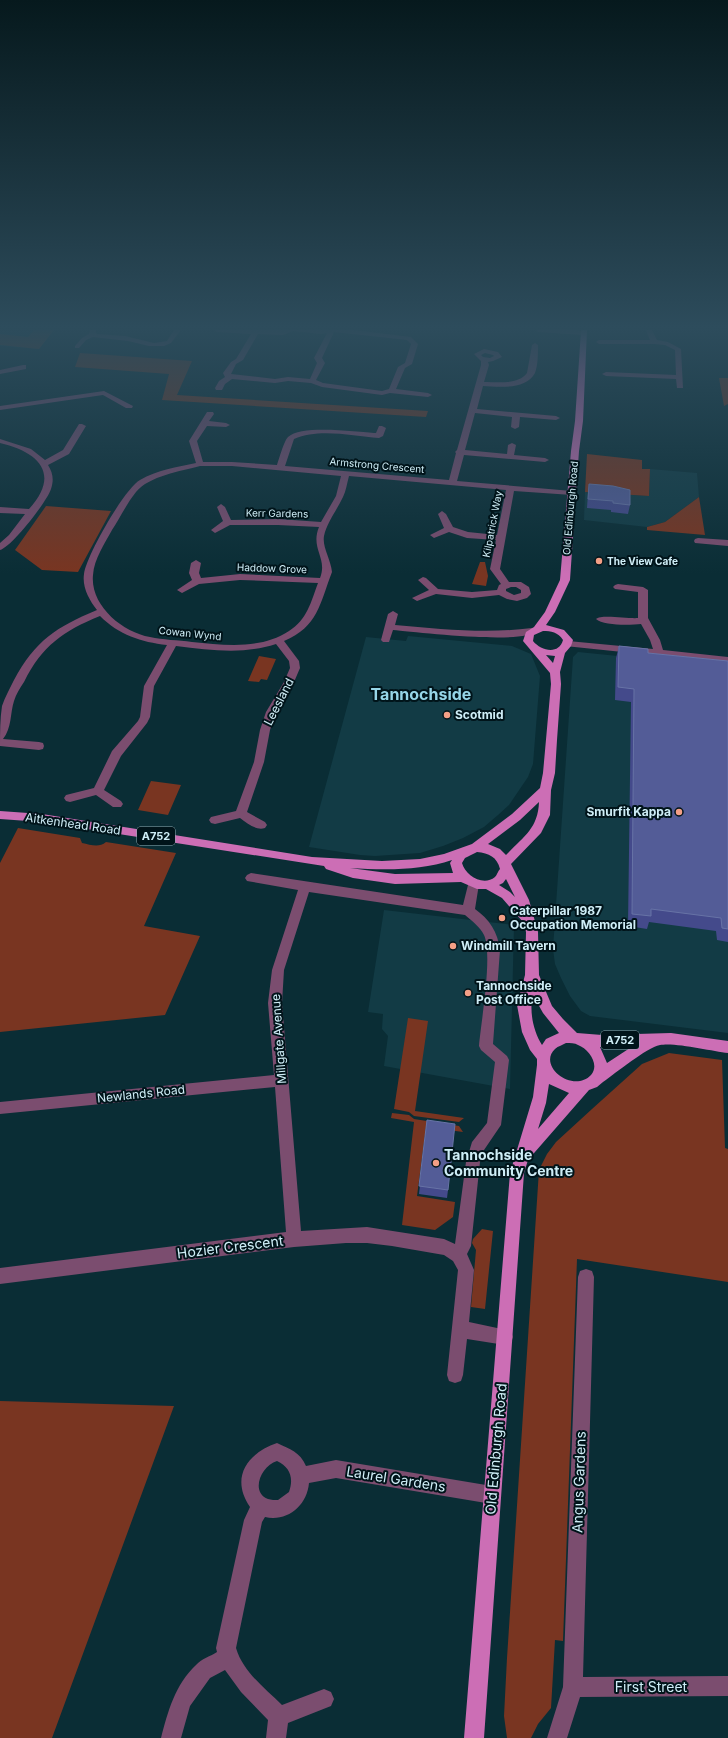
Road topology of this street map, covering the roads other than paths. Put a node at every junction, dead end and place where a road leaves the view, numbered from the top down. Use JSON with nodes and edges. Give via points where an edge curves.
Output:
{"nodes":[{"id":1,"x":580,"y":411,"type":"edge"},
{"id":2,"x":474,"y":412,"type":"joint"},
{"id":3,"x":210,"y":414,"type":"dead end"},
{"id":4,"x":516,"y":415,"type":"junction"},
{"id":5,"x":556,"y":418,"type":"dead end"},
{"id":6,"x":204,"y":423,"type":"junction"},
{"id":7,"x":226,"y":425,"type":"dead end"},
{"id":8,"x":82,"y":426,"type":"dead end"},
{"id":9,"x":515,"y":427,"type":"dead end"},
{"id":10,"x":382,"y":428,"type":"dead end"},
{"id":11,"x":0,"y":441,"type":"edge"},
{"id":12,"x":512,"y":445,"type":"dead end"},
{"id":13,"x":459,"y":452,"type":"junction"},
{"id":14,"x":510,"y":457,"type":"junction"},
{"id":15,"x":545,"y":460,"type":"dead end"},
{"id":16,"x":44,"y":464,"type":"junction"},
{"id":17,"x":200,"y":464,"type":"junction"},
{"id":18,"x":179,"y":468,"type":"joint"},
{"id":19,"x":280,"y":468,"type":"junction"},
{"id":20,"x":345,"y":474,"type":"junction"},
{"id":21,"x":452,"y":483,"type":"junction"},
{"id":22,"x":510,"y":488,"type":"junction"},
{"id":23,"x":572,"y":494,"type":"junction"},
{"id":24,"x":221,"y":507,"type":"dead end"},
{"id":25,"x":0,"y":510,"type":"edge"},
{"id":26,"x":32,"y":512,"type":"junction"},
{"id":27,"x":442,"y":514,"type":"dead end"},
{"id":28,"x":228,"y":522,"type":"junction"},
{"id":29,"x":324,"y":525,"type":"junction"},
{"id":30,"x":449,"y":529,"type":"junction"},
{"id":31,"x":215,"y":530,"type":"dead end"},
{"id":32,"x":434,"y":535,"type":"dead end"},
{"id":33,"x":500,"y":538,"type":"junction"},
{"id":34,"x":698,"y":541,"type":"dead end"},
{"id":35,"x":728,"y":543,"type":"edge"},
{"id":36,"x":0,"y":547,"type":"edge"},
{"id":37,"x":196,"y":563,"type":"dead end"},
{"id":38,"x":424,"y":580,"type":"dead end"},
{"id":39,"x":197,"y":581,"type":"junction"},
{"id":40,"x":324,"y":582,"type":"junction"},
{"id":41,"x":618,"y":587,"type":"dead end"},
{"id":42,"x":182,"y":590,"type":"dead end"},
{"id":43,"x":434,"y":591,"type":"junction"},
{"id":44,"x":417,"y":598,"type":"dead end"},
{"id":45,"x":101,"y":612,"type":"junction"},
{"id":46,"x":550,"y":612,"type":"junction"},
{"id":47,"x":393,"y":614,"type":"dead end"},
{"id":48,"x":601,"y":619,"type":"dead end"},
{"id":49,"x":644,"y":621,"type":"junction"},
{"id":50,"x":390,"y":627,"type":"junction"},
{"id":51,"x":535,"y":630,"type":"junction"},
{"id":52,"x":559,"y":630,"type":"junction"},
{"id":53,"x":506,"y":635,"type":"junction"},
{"id":54,"x":278,"y":640,"type":"junction"},
{"id":55,"x":386,"y":640,"type":"dead end"},
{"id":56,"x":173,"y":643,"type":"junction"},
{"id":57,"x":533,"y":647,"type":"junction"},
{"id":58,"x":565,"y":647,"type":"junction"},
{"id":59,"x":658,"y":653,"type":"junction"},
{"id":60,"x":728,"y":660,"type":"edge"},
{"id":61,"x":555,"y":672,"type":"junction"},
{"id":62,"x":0,"y":736,"type":"edge"},
{"id":63,"x":0,"y":742,"type":"edge"},
{"id":64,"x":39,"y":746,"type":"dead end"},
{"id":65,"x":545,"y":790,"type":"junction"},
{"id":66,"x":98,"y":791,"type":"junction"},
{"id":67,"x":70,"y":798,"type":"dead end"},
{"id":68,"x":116,"y":804,"type":"dead end"},
{"id":69,"x":0,"y":814,"type":"edge"},
{"id":70,"x":241,"y":814,"type":"junction"},
{"id":71,"x":215,"y":820,"type":"dead end"},
{"id":72,"x":261,"y":825,"type":"dead end"},
{"id":73,"x":470,"y":849,"type":"junction"},
{"id":74,"x":312,"y":861,"type":"junction"},
{"id":75,"x":505,"y":866,"type":"junction"},
{"id":76,"x":462,"y":877,"type":"junction"},
{"id":77,"x":251,"y":878,"type":"dead end"},
{"id":78,"x":473,"y":884,"type":"junction"},
{"id":79,"x":488,"y":885,"type":"junction"},
{"id":80,"x":305,"y":888,"type":"junction"},
{"id":81,"x":468,"y":911,"type":"junction"},
{"id":82,"x":528,"y":920,"type":"junction"},
{"id":83,"x":532,"y":974,"type":"junction"},
{"id":84,"x":578,"y":1039,"type":"junction"},
{"id":85,"x":657,"y":1040,"type":"junction"},
{"id":86,"x":728,"y":1047,"type":"edge"},
{"id":87,"x":543,"y":1062,"type":"junction"},
{"id":88,"x":598,"y":1076,"type":"junction"},
{"id":89,"x":281,"y":1080,"type":"junction"},
{"id":90,"x":584,"y":1086,"type":"junction"},
{"id":91,"x":0,"y":1108,"type":"edge"},
{"id":92,"x":520,"y":1160,"type":"junction"},
{"id":93,"x":294,"y":1239,"type":"junction"},
{"id":94,"x":459,"y":1254,"type":"junction"},
{"id":95,"x":0,"y":1276,"type":"edge"},
{"id":96,"x":586,"y":1277,"type":"dead end"},
{"id":97,"x":460,"y":1329,"type":"junction"},
{"id":98,"x":505,"y":1337,"type":"junction"},
{"id":99,"x":455,"y":1374,"type":"dead end"},
{"id":100,"x":301,"y":1476,"type":"junction"},
{"id":101,"x":492,"y":1494,"type":"junction"},
{"id":102,"x":261,"y":1505,"type":"junction"},
{"id":103,"x":228,"y":1657,"type":"junction"},
{"id":104,"x":728,"y":1686,"type":"edge"},
{"id":105,"x":573,"y":1687,"type":"junction"},
{"id":106,"x":324,"y":1699,"type":"dead end"},
{"id":107,"x":279,"y":1716,"type":"junction"},
{"id":108,"x":171,"y":1738,"type":"edge"},
{"id":109,"x":276,"y":1738,"type":"edge"},
{"id":110,"x":474,"y":1738,"type":"edge"},
{"id":111,"x":557,"y":1738,"type":"edge"}],
"edges":[{"from":1,"to":23,"type":"main road","name":"Old Edinburgh Road"},
{"from":2,"to":4,"type":"street"},
{"from":2,"to":13,"type":"street"},
{"from":3,"to":6,"type":"street"},
{"from":4,"to":5,"type":"street"},
{"from":4,"to":9,"type":"street"},
{"from":6,"to":7,"type":"street"},
{"from":6,"to":17,"type":"street","via":[[193,441]]},
{"from":8,"to":16,"type":"street","via":[[66,452]]},
{"from":10,"to":19,"type":"street","via":[[379,436],[302,432],[291,438]]},
{"from":11,"to":16,"type":"street","via":[[24,447]]},
{"from":12,"to":14,"type":"street"},
{"from":13,"to":14,"type":"street"},
{"from":13,"to":21,"type":"street"},
{"from":14,"to":15,"type":"street"},
{"from":16,"to":26,"type":"street","via":[[49,482],[47,491]]},
{"from":17,"to":18,"type":"street","name":"Armstrong Crescent"},
{"from":17,"to":19,"type":"street","name":"Armstrong Crescent"},
{"from":18,"to":45,"type":"street","name":"Cowan Wynd","via":[[154,476],[133,490],[93,557],[88,572],[90,590]]},
{"from":19,"to":20,"type":"street","name":"Armstrong Crescent"},
{"from":20,"to":21,"type":"street","name":"Armstrong Crescent"},
{"from":20,"to":29,"type":"street","name":"Cowan Wynd","via":[[340,496]]},
{"from":21,"to":22,"type":"street","name":"Armstrong Crescent"},
{"from":22,"to":23,"type":"street","name":"Armstrong Crescent"},
{"from":22,"to":33,"type":"street","name":"Kilpatrick Way"},
{"from":23,"to":46,"type":"main road","name":"Old Edinburgh Road","via":[[565,580]]},
{"from":24,"to":28,"type":"street","name":"Kerr Gardens"},
{"from":25,"to":26,"type":"street"},
{"from":26,"to":36,"type":"street","via":[[14,536]]},
{"from":27,"to":30,"type":"street"},
{"from":28,"to":29,"type":"street","name":"Kerr Gardens"},
{"from":28,"to":31,"type":"street","name":"Kerr Gardens"},
{"from":29,"to":40,"type":"street","name":"Cowan Wynd","via":[[320,542],[327,564]]},
{"from":30,"to":32,"type":"street"},
{"from":30,"to":33,"type":"street","via":[[467,535]]},
{"from":33,"to":43,"type":"street","name":"Kilpatrick Way","via":[[495,569],[504,588],[472,595]]},
{"from":34,"to":35,"type":"street"},
{"from":37,"to":39,"type":"street","via":[[194,573]]},
{"from":38,"to":43,"type":"street"},
{"from":39,"to":40,"type":"street","name":"Haddow Grove","via":[[273,577]]},
{"from":39,"to":42,"type":"street","name":"Haddow Grove"},
{"from":40,"to":54,"type":"street","name":"Cowan Wynd","via":[[310,617],[292,634]]},
{"from":41,"to":49,"type":"street","via":[[643,590]]},
{"from":43,"to":44,"type":"street"},
{"from":45,"to":56,"type":"street","name":"Cowan Wynd","via":[[112,624],[138,637]]},
{"from":45,"to":62,"type":"street","via":[[72,625],[35,654],[7,705],[6,721]]},
{"from":46,"to":51,"type":"main road","name":"Old Edinburgh Road"},
{"from":46,"to":52,"type":"main road"},
{"from":47,"to":50,"type":"street"},
{"from":48,"to":49,"type":"street"},
{"from":49,"to":59,"type":"street","via":[[655,638]]},
{"from":50,"to":53,"type":"street"},
{"from":50,"to":55,"type":"street"},
{"from":51,"to":52,"type":"main road"},
{"from":51,"to":53,"type":"street"},
{"from":51,"to":57,"type":"main road","name":"Old Edinburgh Road","via":[[528,637]]},
{"from":52,"to":58,"type":"main road","via":[[567,637]]},
{"from":53,"to":57,"type":"street"},
{"from":54,"to":56,"type":"street","name":"Cowan Wynd","via":[[260,646],[231,649]]},
{"from":54,"to":70,"type":"street","name":"Leesland","via":[[294,661],[294,668],[289,682],[271,712],[259,762]]},
{"from":56,"to":66,"type":"street","via":[[149,686],[142,723],[116,754]]},
{"from":57,"to":58,"type":"main road","via":[[552,653]]},
{"from":57,"to":61,"type":"main road"},
{"from":58,"to":59,"type":"street"},
{"from":58,"to":61,"type":"main road"},
{"from":59,"to":60,"type":"street"},
{"from":61,"to":65,"type":"main road","via":[[552,740]]},
{"from":63,"to":64,"type":"street"},
{"from":65,"to":73,"type":"main road","via":[[516,817]]},
{"from":65,"to":75,"type":"main road","via":[[544,815],[537,830]]},
{"from":66,"to":67,"type":"street"},
{"from":66,"to":68,"type":"street"},
{"from":69,"to":74,"type":"main road","name":"Aitkenhead Road","number":"A752"},
{"from":70,"to":71,"type":"street"},
{"from":70,"to":72,"type":"street"},
{"from":73,"to":74,"type":"main road","name":"Aitkenhead Road","number":"A752","via":[[420,863],[382,866]]},
{"from":73,"to":75,"type":"main road","via":[[491,850],[502,858]]},
{"from":73,"to":76,"type":"main road","via":[[457,860],[458,872]]},
{"from":74,"to":76,"type":"main road","name":"Aitkenhead Road","number":"A752","via":[[353,873],[395,879]]},
{"from":75,"to":79,"type":"main road","via":[[500,879]]},
{"from":75,"to":82,"type":"main road","via":[[523,900]]},
{"from":76,"to":78,"type":"main road"},
{"from":77,"to":80,"type":"street"},
{"from":78,"to":79,"type":"main road"},
{"from":78,"to":81,"type":"street"},
{"from":79,"to":82,"type":"main road","via":[[506,895]]},
{"from":80,"to":81,"type":"street"},
{"from":80,"to":89,"type":"street","name":"Millgate Avenue","via":[[276,982],[275,1002]]},
{"from":81,"to":94,"type":"street","via":[[485,924],[495,945],[486,1046],[502,1060],[494,1125],[477,1147],[463,1246]]},
{"from":82,"to":83,"type":"main road","via":[[532,932]]},
{"from":83,"to":84,"type":"main road","via":[[544,1006],[559,1025]]},
{"from":83,"to":87,"type":"main road","via":[[524,1005],[529,1032]]},
{"from":84,"to":85,"type":"main road","number":"A752"},
{"from":84,"to":87,"type":"main road","via":[[557,1039],[545,1049]]},
{"from":84,"to":88,"type":"main road","via":[[597,1052],[601,1069]]},
{"from":85,"to":86,"type":"main road","number":"A752"},
{"from":85,"to":88,"type":"main road","number":"A752"},
{"from":87,"to":90,"type":"main road","via":[[548,1074],[559,1083],[574,1088]]},
{"from":87,"to":92,"type":"main road","name":"Old Edinburgh Road","via":[[542,1090]]},
{"from":88,"to":90,"type":"main road","via":[[592,1083]]},
{"from":89,"to":91,"type":"street","name":"Newlands Road"},
{"from":89,"to":93,"type":"street","name":"Millgate Avenue"},
{"from":90,"to":92,"type":"main road"},
{"from":92,"to":98,"type":"main road","name":"Old Edinburgh Road"},
{"from":93,"to":94,"type":"street","name":"Hozier Crescent","via":[[367,1235],[444,1247]]},
{"from":93,"to":95,"type":"street","name":"Hozier Crescent"},
{"from":94,"to":97,"type":"street","via":[[466,1270]]},
{"from":96,"to":105,"type":"street","name":"Angus Gardens"},
{"from":97,"to":98,"type":"street"},
{"from":97,"to":99,"type":"street"},
{"from":98,"to":101,"type":"main road","name":"Old Edinburgh Road"},
{"from":100,"to":101,"type":"street","name":"Laurel Gardens","via":[[336,1469]]},
{"from":100,"to":102,"type":"street","via":[[301,1484],[294,1501],[279,1510]]},
{"from":100,"to":102,"type":"street","via":[[296,1463],[286,1454],[277,1452],[261,1459],[251,1475],[250,1485],[252,1495]]},
{"from":101,"to":110,"type":"main road","name":"Old Edinburgh Road"},
{"from":102,"to":103,"type":"street","via":[[253,1520],[228,1632]]},
{"from":103,"to":107,"type":"street","via":[[234,1670]]},
{"from":103,"to":108,"type":"street","via":[[203,1671],[182,1700]]},
{"from":104,"to":105,"type":"street","name":"First Street"},
{"from":105,"to":111,"type":"street","name":"Angus Gardens"},
{"from":106,"to":107,"type":"street"},
{"from":107,"to":109,"type":"street"}]}
